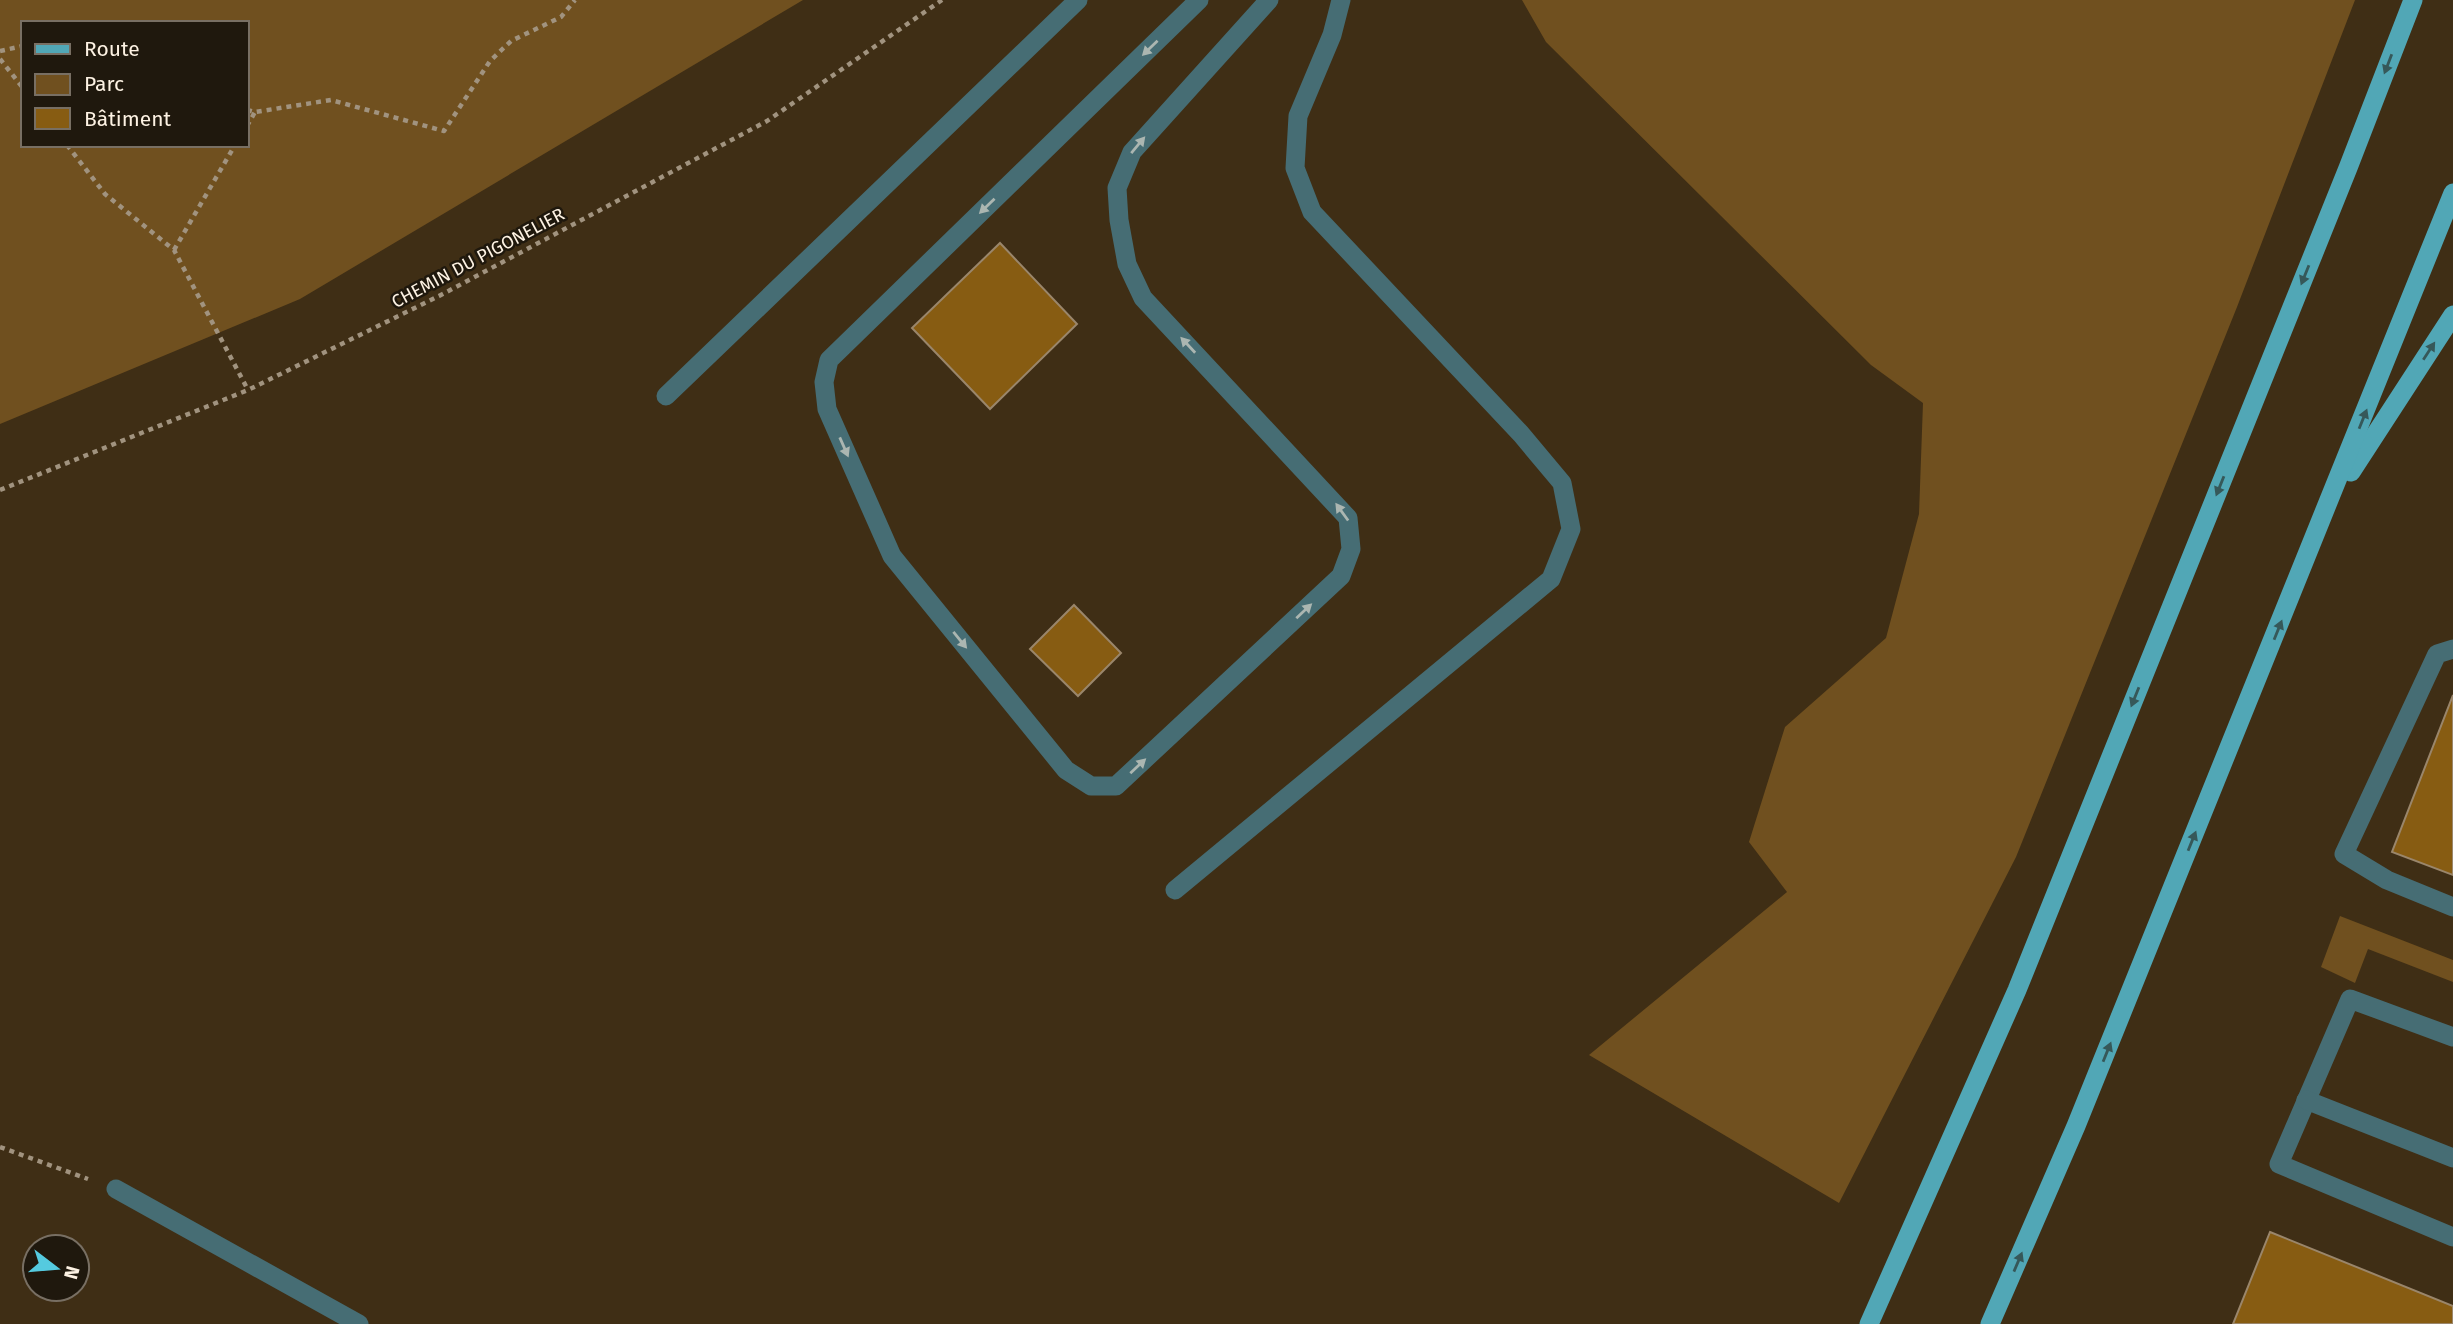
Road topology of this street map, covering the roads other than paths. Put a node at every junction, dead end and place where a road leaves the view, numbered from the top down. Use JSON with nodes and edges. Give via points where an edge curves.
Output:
{"nodes":[{"id":1,"x":1079,"y":0,"type":"edge"},
{"id":2,"x":1199,"y":0,"type":"edge"},
{"id":3,"x":1269,"y":0,"type":"edge"},
{"id":4,"x":1341,"y":0,"type":"edge"},
{"id":5,"x":2413,"y":0,"type":"edge"},
{"id":6,"x":2453,"y":192,"type":"edge"},
{"id":7,"x":2453,"y":315,"type":"edge"},
{"id":8,"x":666,"y":396,"type":"dead end"},
{"id":9,"x":2325,"y":512,"type":"junction"},
{"id":10,"x":2453,"y":649,"type":"edge"},
{"id":11,"x":1175,"y":890,"type":"dead end"},
{"id":12,"x":2453,"y":907,"type":"edge"},
{"id":13,"x":2453,"y":1037,"type":"edge"},
{"id":14,"x":2306,"y":1100,"type":"junction"},
{"id":15,"x":2453,"y":1158,"type":"edge"},
{"id":16,"x":116,"y":1189,"type":"road end"},
{"id":17,"x":2453,"y":1237,"type":"edge"},
{"id":18,"x":359,"y":1324,"type":"edge"},
{"id":19,"x":1869,"y":1324,"type":"edge"},
{"id":20,"x":1990,"y":1324,"type":"edge"}],
"edges":[{"from":1,"to":8,"type":"street"},
{"from":2,"to":3,"type":"street","one_way":true,"via":[[829,360],[824,382],[827,409],[892,556],[1066,770],[1091,786],[1116,786],[1341,576],[1352,550],[1348,517],[1143,298],[1127,264],[1119,220],[1117,188],[1132,152]]},
{"from":4,"to":11,"type":"street","via":[[1332,35],[1298,116],[1295,168],[1312,212],[1562,483],[1571,529],[1551,579]]},
{"from":5,"to":19,"type":"main road","one_way":true,"via":[[2022,977]]},
{"from":9,"to":6,"type":"main road","one_way":true},
{"from":9,"to":7,"type":"main road","one_way":true},
{"from":20,"to":9,"type":"main road","one_way":true,"via":[[2076,1126]]},
{"from":10,"to":12,"type":"street","via":[[2437,654],[2344,854],[2387,880]]},
{"from":13,"to":14,"type":"street","via":[[2350,999]]},
{"from":14,"to":15,"type":"street"},
{"from":14,"to":17,"type":"street","via":[[2280,1164]]},
{"from":16,"to":18,"type":"street"}]}
